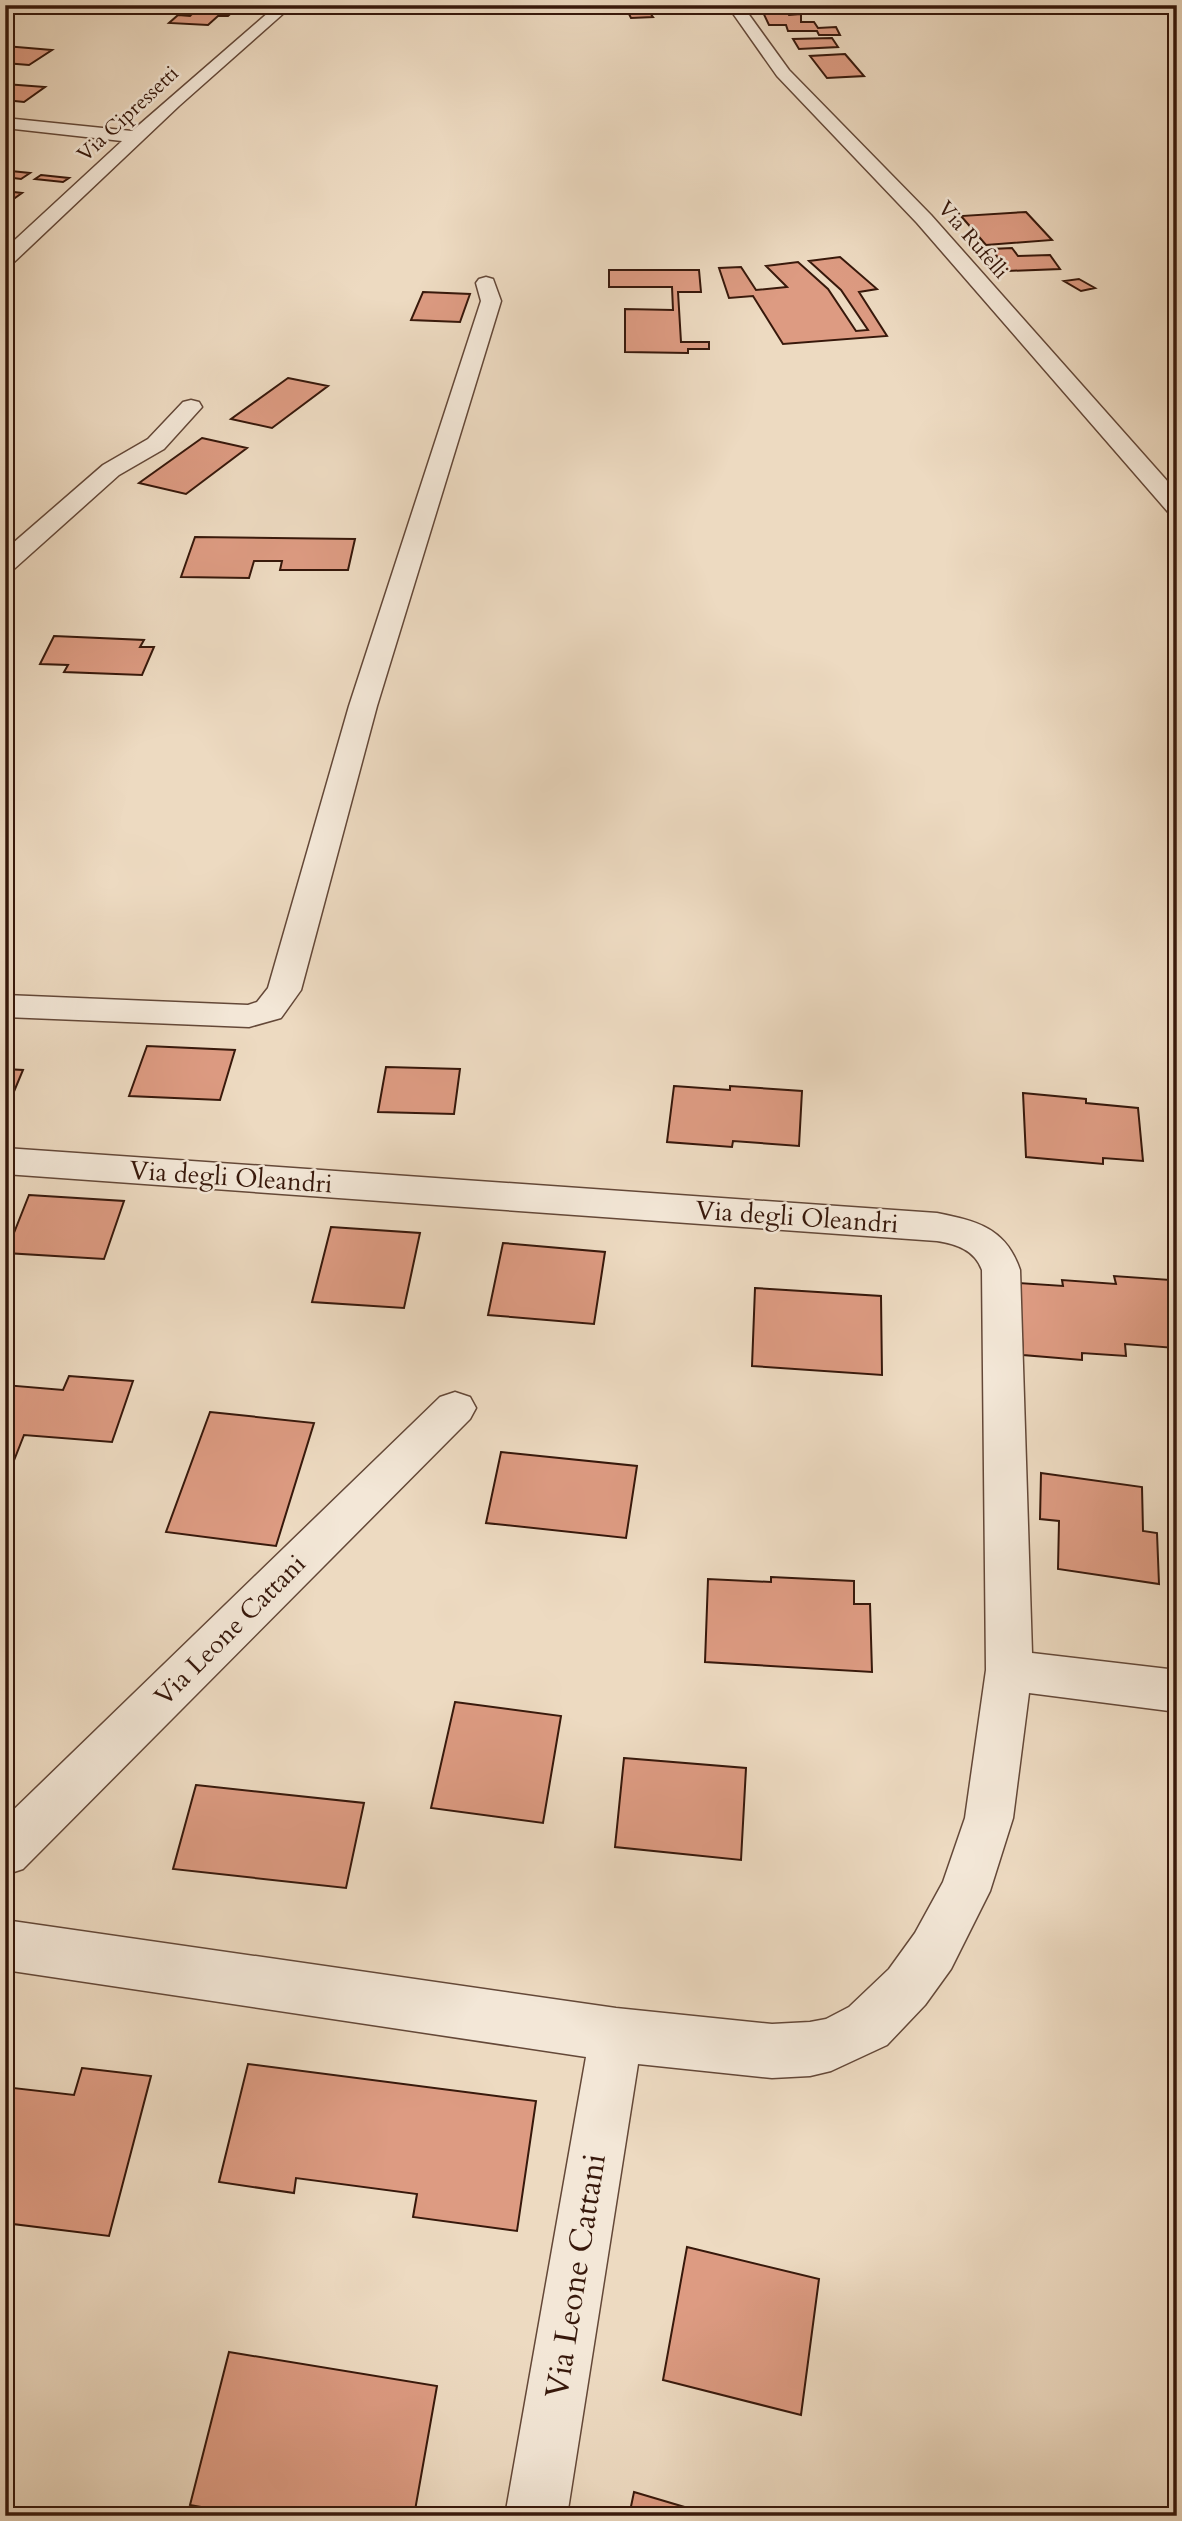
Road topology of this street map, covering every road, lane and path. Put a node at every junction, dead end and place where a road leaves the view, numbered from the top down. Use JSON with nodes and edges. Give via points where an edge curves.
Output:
{"nodes":[{"id":1,"x":286,"y":5,"type":"edge"},
{"id":2,"x":734,"y":5,"type":"edge"},
{"id":3,"x":5,"y":123,"type":"edge"},
{"id":4,"x":136,"y":137,"type":"junction"},
{"id":5,"x":5,"y":260,"type":"edge"},
{"id":6,"x":486,"y":283,"type":"dead end"},
{"id":7,"x":191,"y":407,"type":"dead end"},
{"id":8,"x":1177,"y":507,"type":"edge"},
{"id":9,"x":5,"y":564,"type":"edge"},
{"id":10,"x":5,"y":1006,"type":"edge"},
{"id":11,"x":5,"y":1161,"type":"edge"},
{"id":12,"x":455,"y":1408,"type":"dead end"},
{"id":13,"x":1009,"y":1671,"type":"junction"},
{"id":14,"x":1177,"y":1691,"type":"edge"},
{"id":15,"x":5,"y":1852,"type":"edge"},
{"id":16,"x":5,"y":1945,"type":"edge"},
{"id":17,"x":616,"y":2035,"type":"junction"},
{"id":18,"x":536,"y":2516,"type":"edge"}],
"edges":[{"from":1,"to":4,"type":"street","name":"Via Cipressetti"},
{"from":2,"to":8,"type":"street","name":"Via Rufelli","via":[[783,73],[925,219]]},
{"from":3,"to":4,"type":"street"},
{"from":4,"to":5,"type":"street","name":"Via Cipressetti"},
{"from":6,"to":10,"type":"street","via":[[491,301],[363,706],[284,990],[269,1010],[248,1016]]},
{"from":7,"to":9,"type":"street","via":[[156,444],[111,470]]},
{"from":11,"to":13,"type":"street","name":"Via degli Oleandri","via":[[937,1227],[977,1237],[996,1254],[1001,1270]]},
{"from":12,"to":15,"type":"street","name":"Via Leone Cattani"},
{"from":13,"to":14,"type":"street"},
{"from":13,"to":17,"type":"street","via":[[996,1779],[980,1850],[965,1891],[938,1942],[881,2015],[831,2044],[789,2051]]},
{"from":16,"to":17,"type":"street"},
{"from":17,"to":18,"type":"street","name":"Via Leone Cattani"}]}
